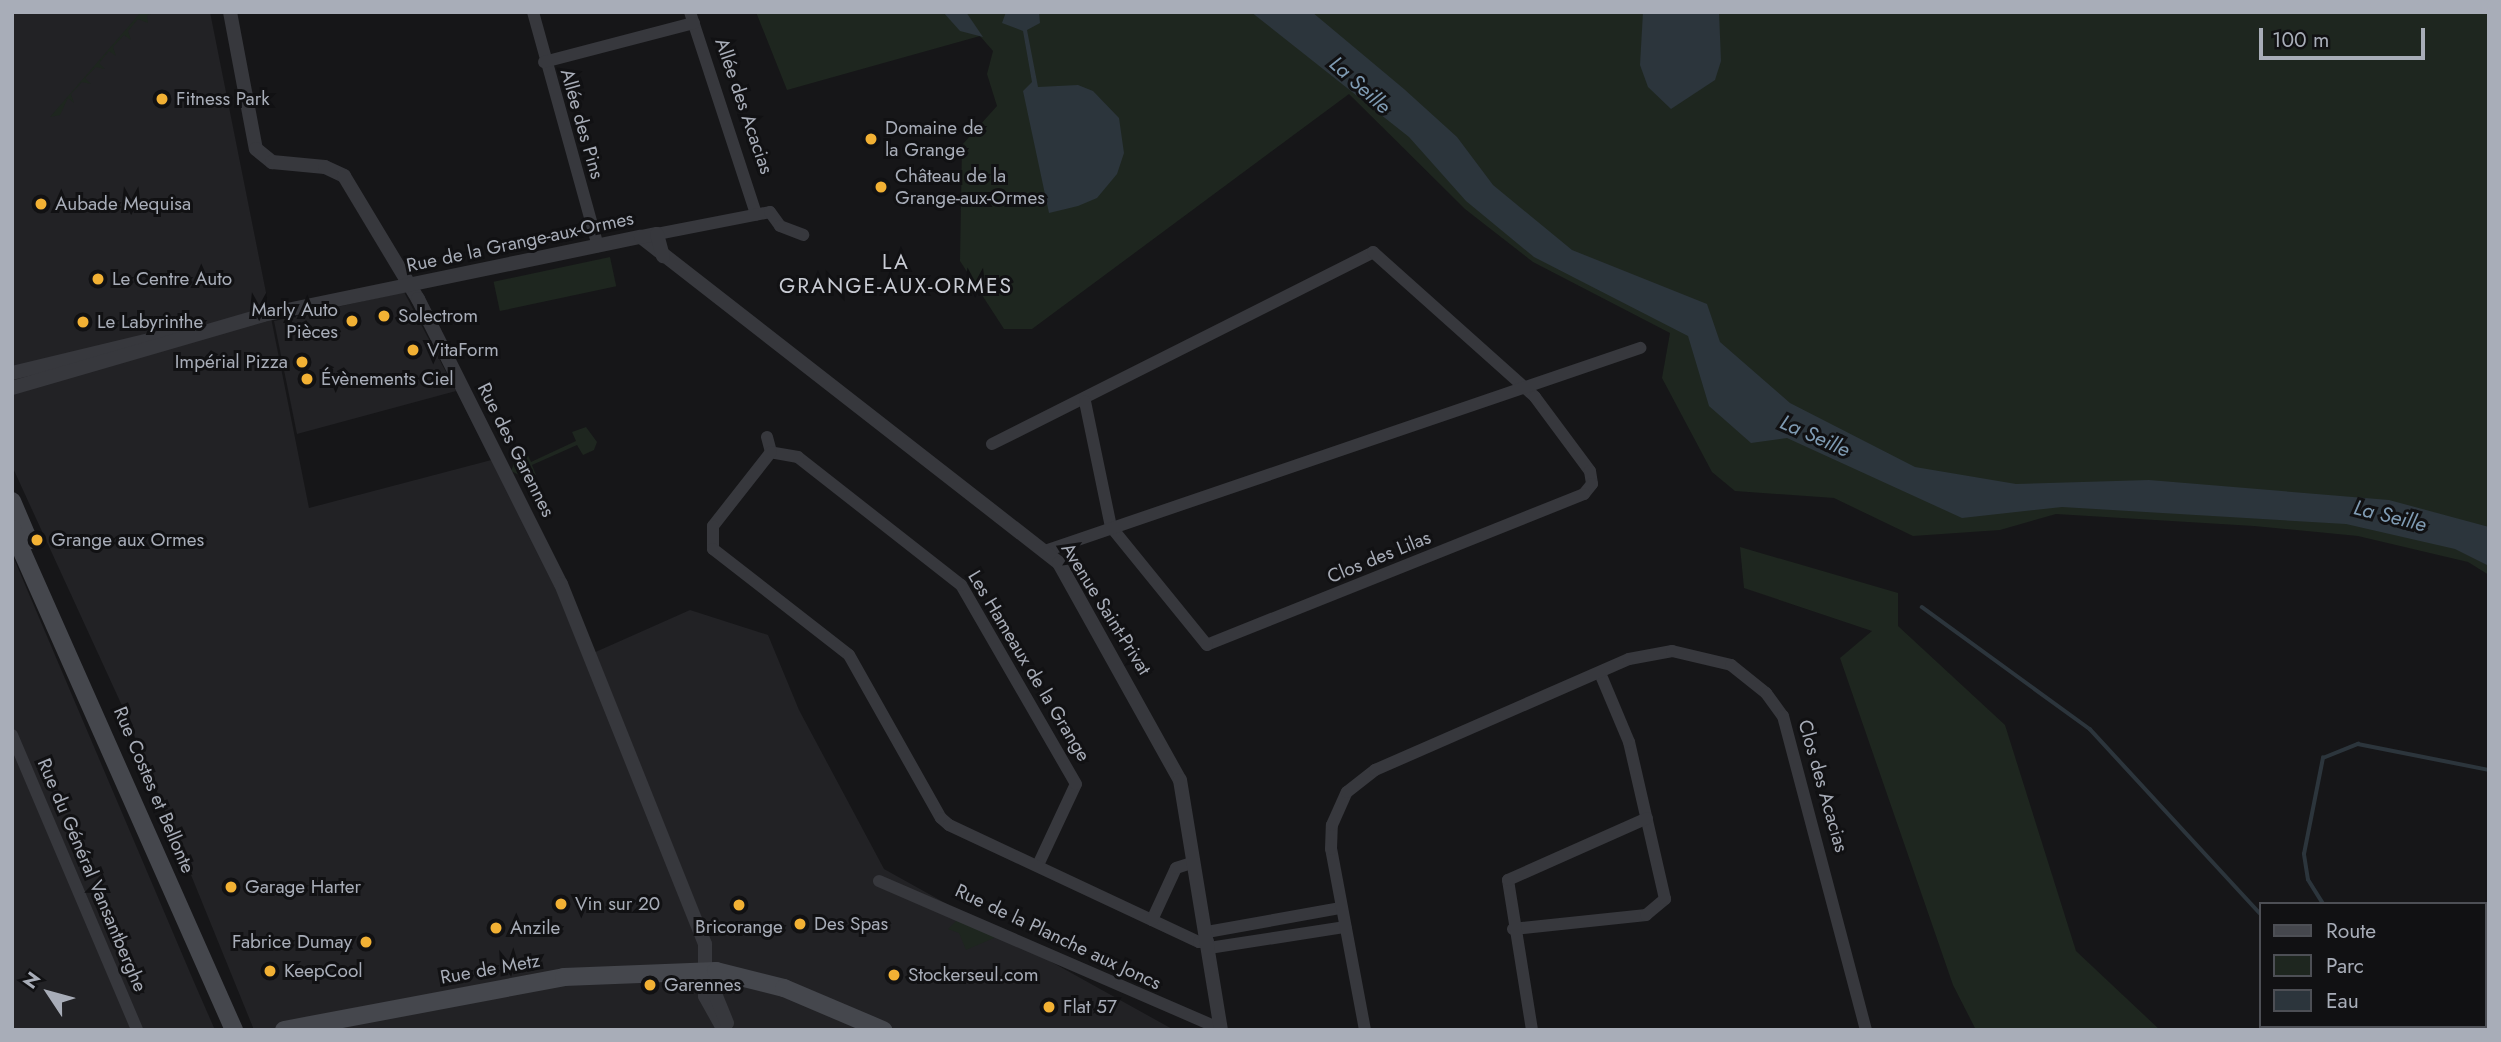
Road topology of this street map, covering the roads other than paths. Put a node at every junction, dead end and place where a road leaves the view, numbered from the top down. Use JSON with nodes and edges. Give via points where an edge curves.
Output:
{"nodes":[{"id":1,"x":230,"y":12,"type":"edge"},
{"id":2,"x":533,"y":12,"type":"edge"},
{"id":3,"x":692,"y":18,"type":"edge"},
{"id":4,"x":544,"y":62,"type":"junction"},
{"id":5,"x":756,"y":215,"type":"junction"},
{"id":6,"x":657,"y":234,"type":"junction"},
{"id":7,"x":803,"y":235,"type":"dead end"},
{"id":8,"x":642,"y":237,"type":"junction"},
{"id":9,"x":598,"y":246,"type":"junction"},
{"id":10,"x":663,"y":256,"type":"junction"},
{"id":11,"x":410,"y":285,"type":"junction"},
{"id":12,"x":237,"y":321,"type":"junction"},
{"id":13,"x":1640,"y":348,"type":"dead end"},
{"id":14,"x":12,"y":373,"type":"edge"},
{"id":15,"x":12,"y":388,"type":"edge"},
{"id":16,"x":1525,"y":388,"type":"junction"},
{"id":17,"x":1085,"y":402,"type":"junction"},
{"id":18,"x":767,"y":438,"type":"dead end"},
{"id":19,"x":992,"y":444,"type":"dead end"},
{"id":20,"x":771,"y":452,"type":"junction"},
{"id":21,"x":12,"y":501,"type":"edge"},
{"id":22,"x":1111,"y":527,"type":"junction"},
{"id":23,"x":12,"y":529,"type":"edge"},
{"id":24,"x":1048,"y":550,"type":"junction"},
{"id":25,"x":34,"y":568,"type":"junction"},
{"id":26,"x":1601,"y":673,"type":"junction"},
{"id":27,"x":12,"y":735,"type":"edge"},
{"id":28,"x":1647,"y":818,"type":"junction"},
{"id":29,"x":1194,"y":862,"type":"junction"},
{"id":30,"x":1038,"y":865,"type":"junction"},
{"id":31,"x":879,"y":881,"type":"dead end"},
{"id":32,"x":1341,"y":908,"type":"junction"},
{"id":33,"x":1152,"y":920,"type":"junction"},
{"id":34,"x":1345,"y":927,"type":"junction"},
{"id":35,"x":1513,"y":929,"type":"junction"},
{"id":36,"x":1208,"y":940,"type":"junction"},
{"id":37,"x":706,"y":973,"type":"junction"},
{"id":38,"x":1221,"y":1029,"type":"edge"},
{"id":39,"x":137,"y":1030,"type":"edge"},
{"id":40,"x":234,"y":1030,"type":"edge"},
{"id":41,"x":284,"y":1030,"type":"edge"},
{"id":42,"x":724,"y":1030,"type":"edge"},
{"id":43,"x":730,"y":1030,"type":"edge"},
{"id":44,"x":871,"y":1030,"type":"edge"},
{"id":45,"x":883,"y":1030,"type":"edge"},
{"id":46,"x":1365,"y":1030,"type":"edge"},
{"id":47,"x":1532,"y":1030,"type":"edge"},
{"id":48,"x":1866,"y":1030,"type":"edge"}],
"edges":[{"from":1,"to":11,"type":"street","name":"Rue des Garennes","via":[[256,149],[272,162],[340,172]]},
{"from":2,"to":4,"type":"street","name":"Allée des Pins"},
{"from":3,"to":4,"type":"street"},
{"from":3,"to":5,"type":"street","name":"Allée des Acacias"},
{"from":4,"to":9,"type":"street","name":"Allée des Pins"},
{"from":5,"to":6,"type":"street","name":"Rue de la Grange-aux-Ormes"},
{"from":5,"to":7,"type":"street","via":[[770,212],[780,226]]},
{"from":6,"to":8,"type":"street","name":"Rue de la Grange-aux-Ormes"},
{"from":6,"to":10,"type":"street"},
{"from":8,"to":9,"type":"street","name":"Rue de la Grange-aux-Ormes"},
{"from":8,"to":10,"type":"street","name":"Avenue Saint-Privat"},
{"from":9,"to":11,"type":"street","name":"Rue de la Grange-aux-Ormes"},
{"from":10,"to":24,"type":"street","name":"Avenue Saint-Privat"},
{"from":11,"to":12,"type":"street","name":"Rue de la Grange-aux-Ormes"},
{"from":11,"to":37,"type":"street","name":"Rue des Garennes","via":[[576,619],[705,944]]},
{"from":12,"to":14,"type":"street","name":"Rue de la Grange-aux-Ormes"},
{"from":12,"to":15,"type":"street","name":"Rue de la Grange-aux-Ormes","via":[[110,365]]},
{"from":13,"to":16,"type":"street"},
{"from":16,"to":17,"type":"street","name":"Clos des Lilas","via":[[1382,257],[1368,252]]},
{"from":16,"to":22,"type":"street"},
{"from":16,"to":22,"type":"street","name":"Clos des Lilas","via":[[1590,471],[1592,484],[1584,494],[1217,645],[1198,640]]},
{"from":17,"to":19,"type":"street","name":"Clos des Lilas"},
{"from":17,"to":22,"type":"street","name":"Clos des Lilas"},
{"from":18,"to":20,"type":"street"},
{"from":20,"to":30,"type":"street","name":"Les Hameaux de la Grange","via":[[798,457],[961,585],[1076,784]]},
{"from":20,"to":30,"type":"street","via":[[713,526],[713,549],[849,655],[941,818]]},
{"from":21,"to":25,"type":"main road","name":"Rue Costes et Bellonte"},
{"from":22,"to":24,"type":"street"},
{"from":23,"to":25,"type":"main road","name":"Rue Costes et Bellonte"},
{"from":24,"to":29,"type":"street","name":"Avenue Saint-Privat","via":[[1167,748],[1185,796]]},
{"from":25,"to":40,"type":"main road","name":"Rue Costes et Bellonte"},
{"from":26,"to":28,"type":"street","via":[[1629,742]]},
{"from":26,"to":32,"type":"street","name":"Clos des Acacias","via":[[1356,783],[1337,808],[1331,836]]},
{"from":26,"to":48,"type":"street","name":"Clos des Acacias","via":[[1643,654],[1688,652],[1731,665],[1775,704],[1795,743]]},
{"from":27,"to":39,"type":"street","name":"Rue du Général Vansantberghe"},
{"from":28,"to":35,"type":"street","via":[[1512,876],[1507,891]]},
{"from":28,"to":35,"type":"street","via":[[1667,888],[1656,911]]},
{"from":29,"to":33,"type":"street","via":[[1177,869]]},
{"from":29,"to":36,"type":"street","name":"Avenue Saint-Privat"},
{"from":30,"to":33,"type":"street"},
{"from":31,"to":38,"type":"street","name":"Rue de la Planche aux Joncs"},
{"from":32,"to":34,"type":"street","name":"Clos des Acacias"},
{"from":32,"to":36,"type":"street"},
{"from":33,"to":36,"type":"street"},
{"from":34,"to":36,"type":"street"},
{"from":34,"to":46,"type":"street","name":"Clos des Acacias"},
{"from":35,"to":47,"type":"street"},
{"from":36,"to":38,"type":"street","name":"Avenue Saint-Privat"},
{"from":37,"to":41,"type":"main road","name":"Rue de Metz","via":[[564,977]]},
{"from":37,"to":42,"type":"street","name":"Rue des Garennes","via":[[705,996]]},
{"from":37,"to":43,"type":"street","name":"Rue des Garennes"},
{"from":37,"to":44,"type":"main road","name":"Rue de Metz"},
{"from":37,"to":45,"type":"main road","name":"Rue de Metz","via":[[784,988]]}]}
